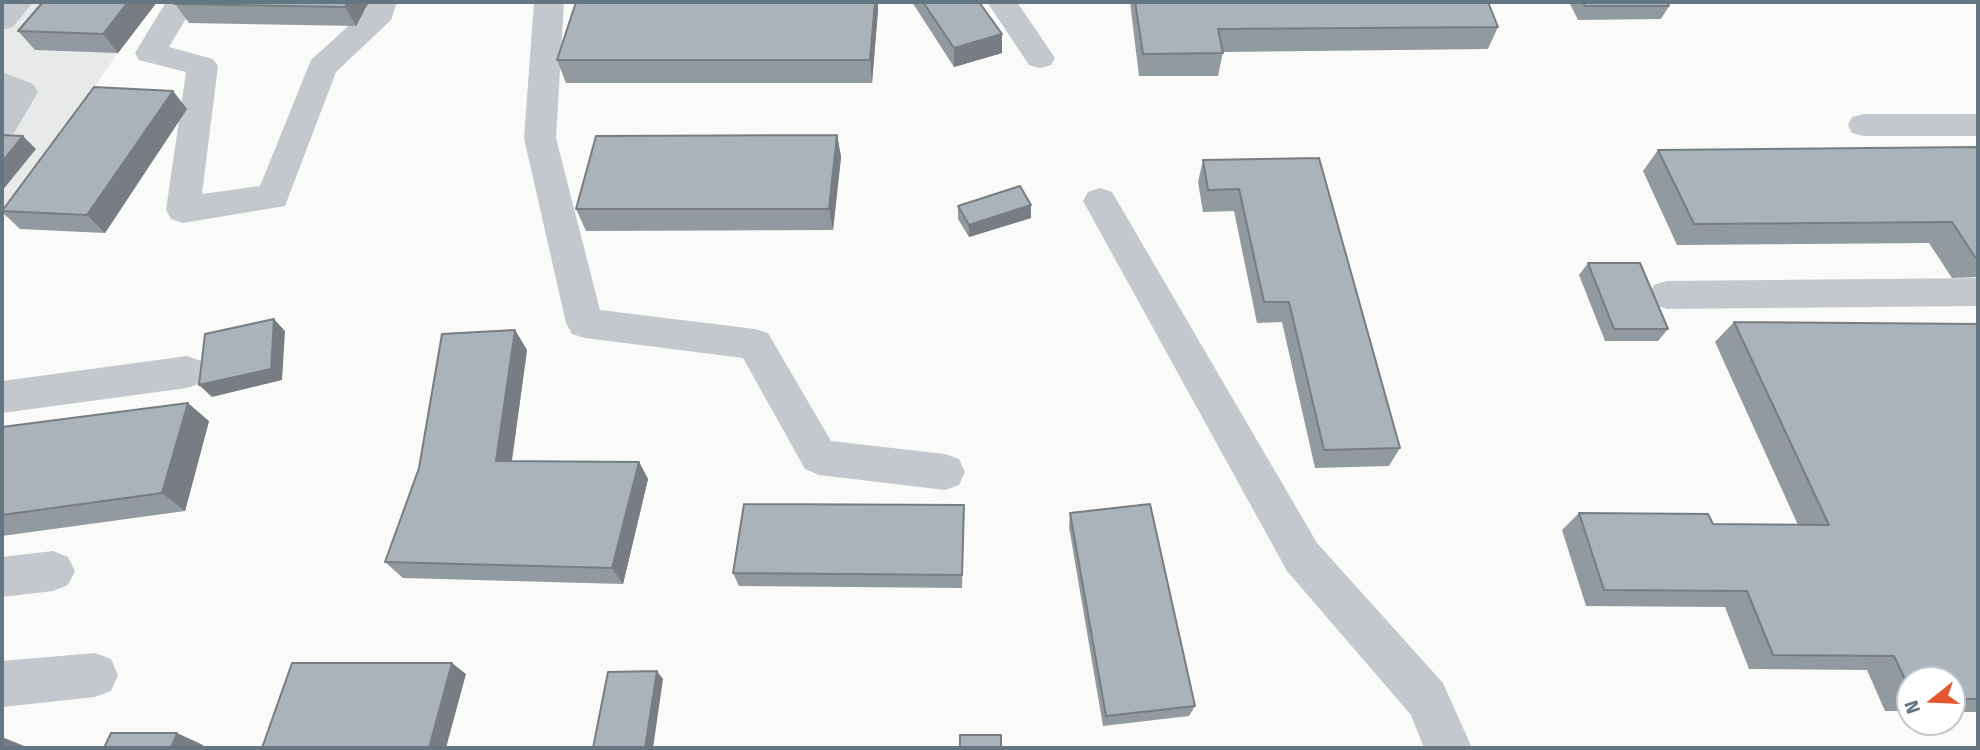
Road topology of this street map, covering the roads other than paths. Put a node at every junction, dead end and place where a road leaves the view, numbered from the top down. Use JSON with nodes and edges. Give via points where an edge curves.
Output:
{"nodes":[{"id":1,"x":18,"y":2,"type":"edge"},
{"id":2,"x":181,"y":2,"type":"edge"},
{"id":3,"x":382,"y":2,"type":"edge"},
{"id":4,"x":549,"y":2,"type":"edge"},
{"id":5,"x":1002,"y":2,"type":"edge"},
{"id":6,"x":2,"y":20,"type":"edge"},
{"id":7,"x":1040,"y":58,"type":"dead end"},
{"id":8,"x":2,"y":83,"type":"edge"},
{"id":9,"x":2,"y":125,"type":"edge"},
{"id":10,"x":1864,"y":125,"type":"dead end"},
{"id":11,"x":1978,"y":125,"type":"edge"},
{"id":12,"x":1101,"y":201,"type":"dead end"},
{"id":13,"x":1978,"y":292,"type":"edge"},
{"id":14,"x":1667,"y":295,"type":"dead end"},
{"id":15,"x":187,"y":372,"type":"dead end"},
{"id":16,"x":2,"y":397,"type":"edge"},
{"id":17,"x":945,"y":472,"type":"dead end"},
{"id":18,"x":52,"y":571,"type":"dead end"},
{"id":19,"x":2,"y":577,"type":"edge"},
{"id":20,"x":95,"y":675,"type":"dead end"},
{"id":21,"x":2,"y":684,"type":"edge"},
{"id":22,"x":1448,"y":748,"type":"edge"}],
"edges":[{"from":1,"to":6,"type":"lane"},
{"from":2,"to":3,"type":"lane","via":[[150,53],[202,66],[183,210],[273,197],[322,67],[380,13]]},
{"from":4,"to":17,"type":"lane","via":[[540,138],[585,323],[755,344],[819,457]]},
{"from":5,"to":7,"type":"lane"},
{"from":8,"to":9,"type":"lane","via":[[22,92]]},
{"from":10,"to":11,"type":"lane"},
{"from":12,"to":22,"type":"lane","via":[[1302,557],[1427,699]]},
{"from":13,"to":14,"type":"lane"},
{"from":15,"to":16,"type":"lane"},
{"from":18,"to":19,"type":"lane"},
{"from":20,"to":21,"type":"lane"}]}
